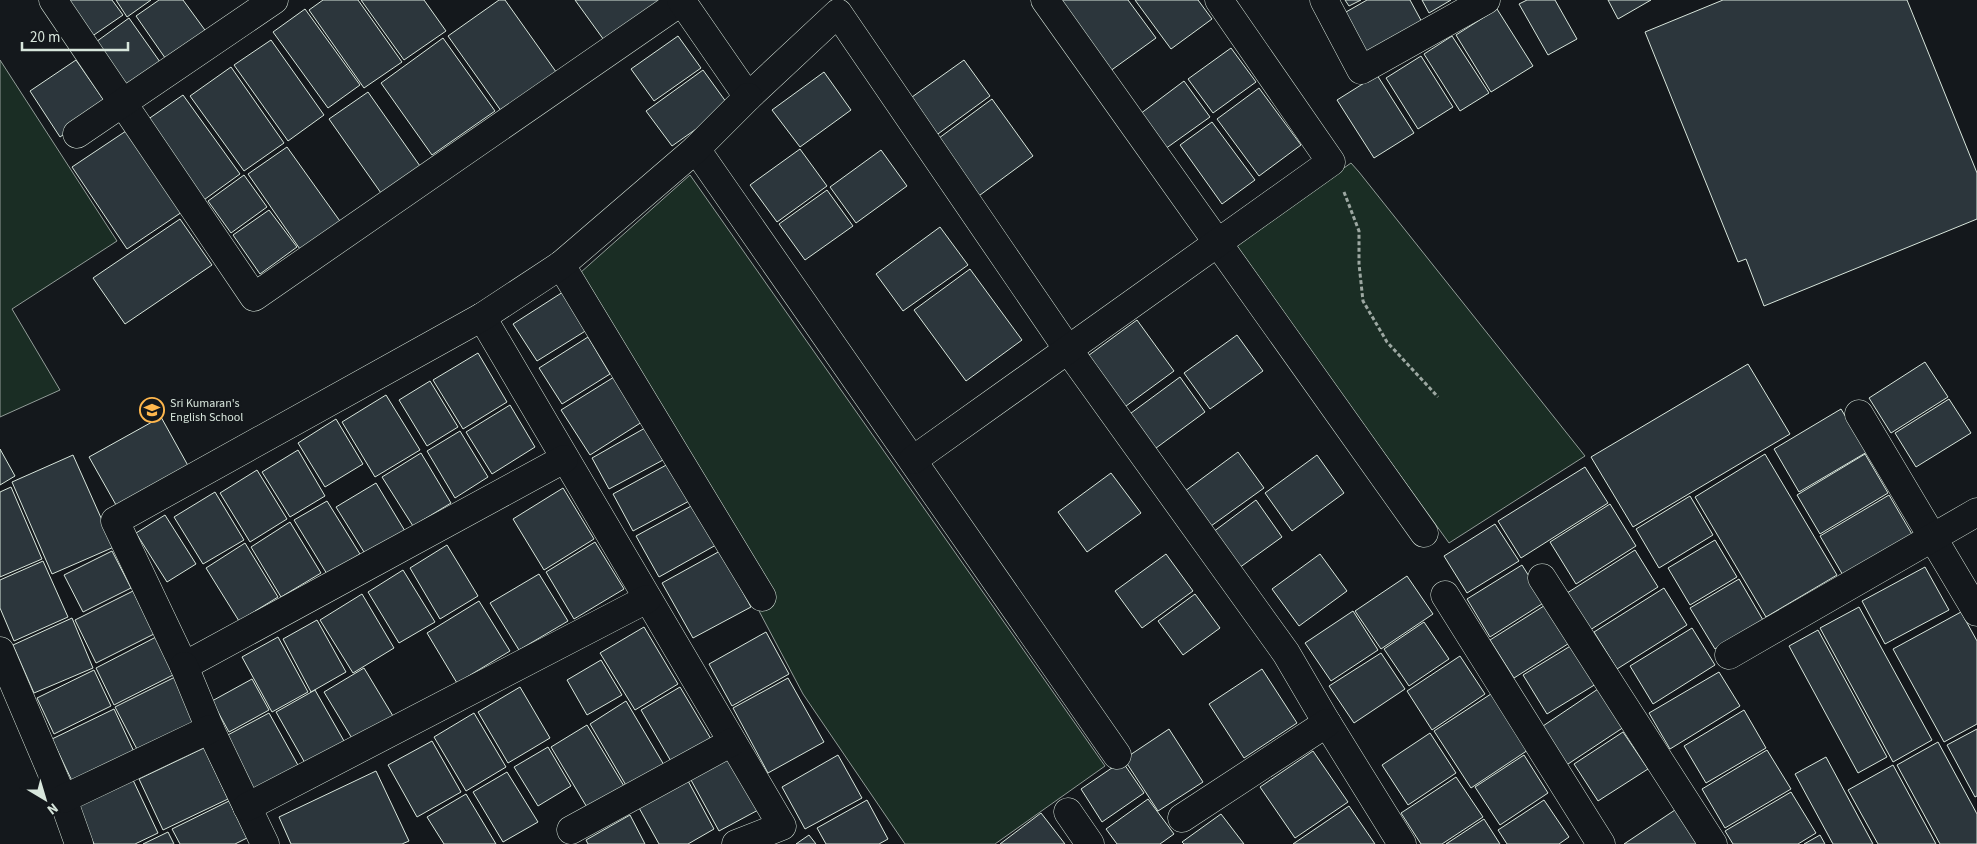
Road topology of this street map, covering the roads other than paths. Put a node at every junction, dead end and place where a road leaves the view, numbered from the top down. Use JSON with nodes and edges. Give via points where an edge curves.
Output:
{"nodes":[{"id":1,"x":53,"y":0,"type":"edge"},
{"id":2,"x":274,"y":0,"type":"edge"},
{"id":3,"x":681,"y":0,"type":"edge"},
{"id":4,"x":1044,"y":0,"type":"edge"},
{"id":5,"x":1219,"y":0,"type":"edge"},
{"id":6,"x":1324,"y":0,"type":"edge"},
{"id":7,"x":1486,"y":0,"type":"edge"},
{"id":8,"x":844,"y":6,"type":"edge"},
{"id":9,"x":748,"y":97,"type":"junction"},
{"id":10,"x":123,"y":102,"type":"junction"},
{"id":11,"x":77,"y":134,"type":"dead end"},
{"id":12,"x":696,"y":149,"type":"junction"},
{"id":13,"x":1217,"y":243,"type":"junction"},
{"id":14,"x":561,"y":265,"type":"junction"},
{"id":15,"x":482,"y":317,"type":"junction"},
{"id":16,"x":1069,"y":351,"type":"junction"},
{"id":17,"x":1860,"y":414,"type":"dead end"},
{"id":18,"x":564,"y":459,"type":"junction"},
{"id":19,"x":913,"y":460,"type":"junction"},
{"id":20,"x":1977,"y":512,"type":"edge"},
{"id":21,"x":1424,"y":533,"type":"dead end"},
{"id":22,"x":1932,"y":538,"type":"junction"},
{"id":23,"x":1542,"y":578,"type":"dead end"},
{"id":24,"x":1445,"y":594,"type":"dead end"},
{"id":25,"x":762,"y":597,"type":"dead end"},
{"id":26,"x":647,"y":599,"type":"junction"},
{"id":27,"x":1977,"y":612,"type":"edge"},
{"id":28,"x":0,"y":651,"type":"edge"},
{"id":29,"x":1729,"y":655,"type":"dead end"},
{"id":30,"x":184,"y":666,"type":"junction"},
{"id":31,"x":1326,"y":723,"type":"junction"},
{"id":32,"x":210,"y":729,"type":"junction"},
{"id":33,"x":732,"y":742,"type":"junction"},
{"id":34,"x":1117,"y":755,"type":"dead end"},
{"id":35,"x":63,"y":799,"type":"junction"},
{"id":36,"x":247,"y":807,"type":"junction"},
{"id":37,"x":1068,"y":812,"type":"dead end"},
{"id":38,"x":1182,"y":818,"type":"dead end"},
{"id":39,"x":570,"y":830,"type":"dead end"},
{"id":40,"x":79,"y":844,"type":"edge"},
{"id":41,"x":265,"y":844,"type":"edge"},
{"id":42,"x":736,"y":844,"type":"edge"},
{"id":43,"x":1090,"y":844,"type":"edge"},
{"id":44,"x":1402,"y":844,"type":"edge"},
{"id":45,"x":1601,"y":844,"type":"edge"},
{"id":46,"x":1713,"y":844,"type":"edge"}],
"edges":[{"from":1,"to":10,"type":"street"},
{"from":2,"to":10,"type":"street"},
{"from":3,"to":9,"type":"street"},
{"from":3,"to":10,"type":"street","via":[[254,297]]},
{"from":4,"to":13,"type":"street"},
{"from":5,"to":13,"type":"street","via":[[1331,162]]},
{"from":6,"to":7,"type":"street","via":[[1361,70]]},
{"from":8,"to":9,"type":"street"},
{"from":8,"to":16,"type":"street"},
{"from":9,"to":12,"type":"street"},
{"from":10,"to":11,"type":"street"},
{"from":12,"to":14,"type":"street"},
{"from":12,"to":19,"type":"street"},
{"from":13,"to":16,"type":"street"},
{"from":13,"to":21,"type":"street"},
{"from":14,"to":15,"type":"street"},
{"from":14,"to":25,"type":"street"},
{"from":15,"to":18,"type":"street"},
{"from":15,"to":30,"type":"street","via":[[115,521]]},
{"from":16,"to":19,"type":"street"},
{"from":16,"to":31,"type":"street","via":[[1286,653]]},
{"from":17,"to":22,"type":"street"},
{"from":18,"to":26,"type":"street"},
{"from":18,"to":30,"type":"street"},
{"from":19,"to":34,"type":"street"},
{"from":20,"to":22,"type":"street"},
{"from":22,"to":27,"type":"street"},
{"from":22,"to":29,"type":"street"},
{"from":23,"to":46,"type":"street"},
{"from":24,"to":45,"type":"street"},
{"from":26,"to":33,"type":"street"},
{"from":26,"to":36,"type":"street"},
{"from":28,"to":35,"type":"street"},
{"from":30,"to":32,"type":"street"},
{"from":31,"to":38,"type":"street"},
{"from":31,"to":44,"type":"street"},
{"from":32,"to":35,"type":"street"},
{"from":32,"to":36,"type":"street"},
{"from":33,"to":39,"type":"street"},
{"from":33,"to":42,"type":"street","via":[[782,826]]},
{"from":35,"to":40,"type":"street"},
{"from":36,"to":41,"type":"street"},
{"from":37,"to":43,"type":"street"}]}
